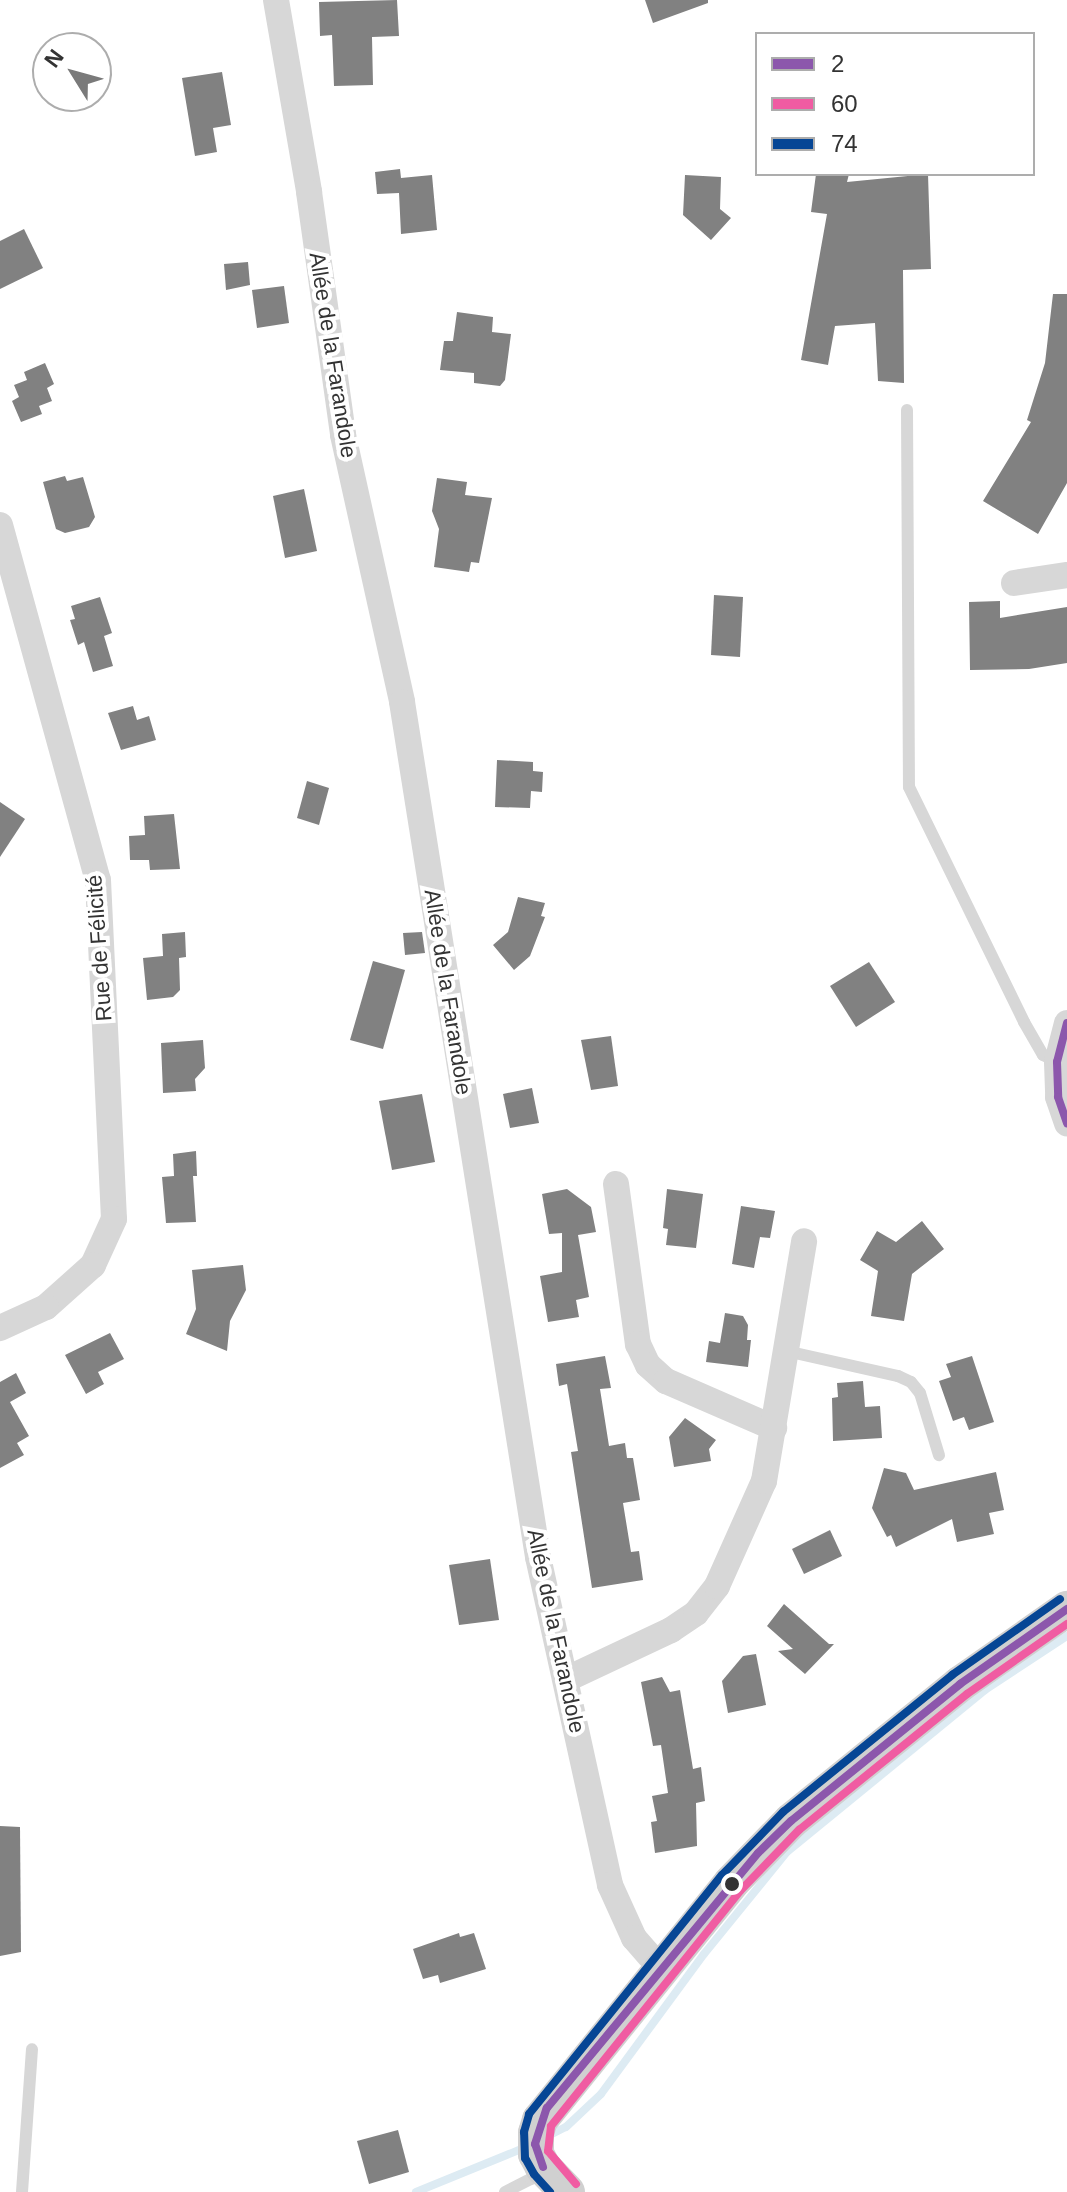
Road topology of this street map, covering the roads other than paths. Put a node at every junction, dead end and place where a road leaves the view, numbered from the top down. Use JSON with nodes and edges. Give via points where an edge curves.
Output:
{"nodes":[{"id":1,"x":276,"y":0,"type":"edge"},
{"id":2,"x":907,"y":410,"type":"dead end"},
{"id":3,"x":0,"y":525,"type":"edge"},
{"id":4,"x":1067,"y":575,"type":"edge"},
{"id":5,"x":1014,"y":583,"type":"dead end"},
{"id":6,"x":1067,"y":1023,"type":"edge"},
{"id":7,"x":1057,"y":1062,"type":"junction"},
{"id":8,"x":1067,"y":1123,"type":"edge"},
{"id":9,"x":616,"y":1184,"type":"dead end"},
{"id":10,"x":804,"y":1241,"type":"dead end"},
{"id":11,"x":0,"y":1328,"type":"edge"},
{"id":12,"x":786,"y":1351,"type":"junction"},
{"id":13,"x":774,"y":1428,"type":"junction"},
{"id":14,"x":939,"y":1455,"type":"dead end"},
{"id":15,"x":1067,"y":1609,"type":"edge"},
{"id":16,"x":567,"y":1679,"type":"junction"},
{"id":17,"x":661,"y":1969,"type":"junction"},
{"id":18,"x":32,"y":2049,"type":"dead end"},
{"id":19,"x":545,"y":2162,"type":"edge"},
{"id":20,"x":22,"y":2192,"type":"edge"},
{"id":21,"x":505,"y":2192,"type":"edge"}],
"edges":[{"from":1,"to":16,"type":"street","name":"Allée de la Farandole","via":[[343,435],[402,702],[538,1557]]},
{"from":2,"to":7,"type":"lane","via":[[909,787],[1024,1022],[1043,1055]]},
{"from":3,"to":11,"type":"street","name":"Rue de Félicité","via":[[98,880],[114,1219],[93,1265],[46,1307]]},
{"from":4,"to":5,"type":"street"},
{"from":6,"to":7,"type":"street"},
{"from":7,"to":8,"type":"street","via":[[1058,1097]]},
{"from":9,"to":13,"type":"street","via":[[638,1344],[648,1365],[666,1381]]},
{"from":10,"to":12,"type":"street"},
{"from":12,"to":13,"type":"street"},
{"from":12,"to":14,"type":"lane","via":[[911,1382],[920,1393]]},
{"from":13,"to":16,"type":"street","via":[[764,1481],[732,1556],[696,1613]]},
{"from":15,"to":17,"type":"street","via":[[960,1684],[791,1821],[731,1883]]},
{"from":16,"to":17,"type":"street","name":"Allée de la Farandole","via":[[610,1885],[634,1938]]},
{"from":17,"to":19,"type":"street","via":[[547,2108]]},
{"from":18,"to":20,"type":"lane"},
{"from":19,"to":21,"type":"lane","via":[[531,2179]]}]}
